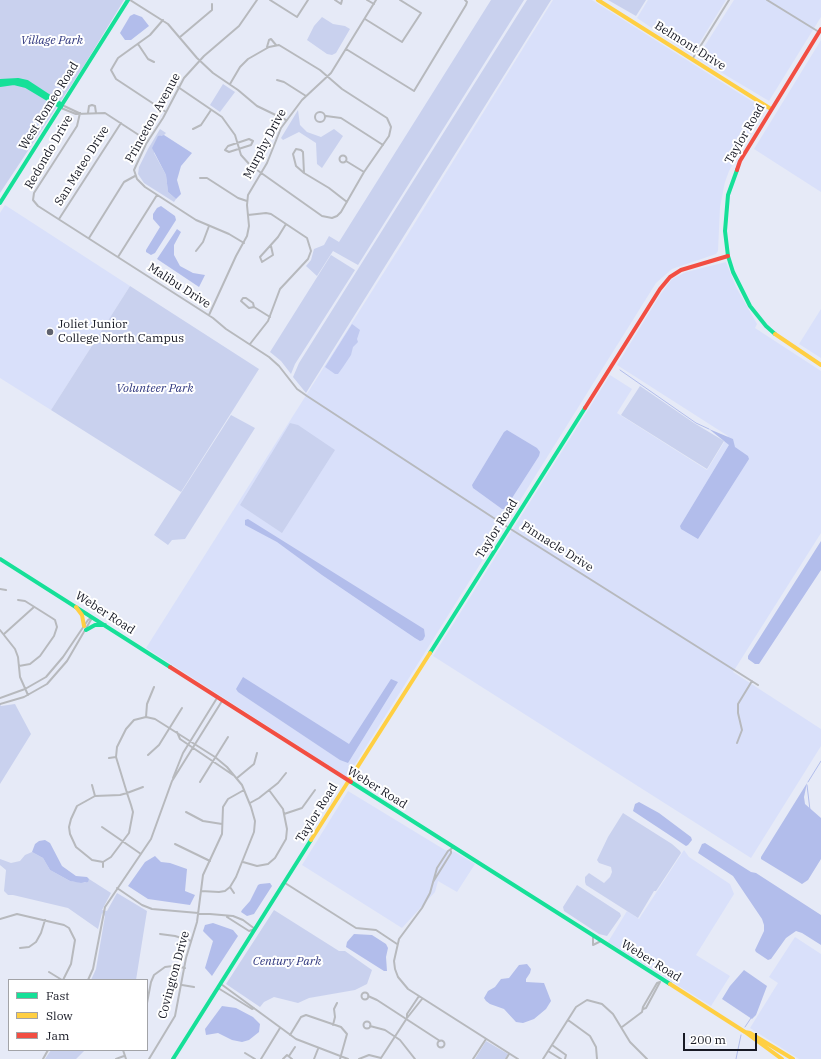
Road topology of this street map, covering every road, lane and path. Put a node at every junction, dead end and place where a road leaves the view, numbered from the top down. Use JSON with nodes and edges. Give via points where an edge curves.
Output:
{"nodes":[{"id":1,"x":129,"y":0,"type":"edge"},
{"id":2,"x":257,"y":0,"type":"edge"},
{"id":3,"x":270,"y":0,"type":"edge"},
{"id":4,"x":308,"y":0,"type":"edge"},
{"id":5,"x":335,"y":0,"type":"edge"},
{"id":6,"x":342,"y":0,"type":"edge"},
{"id":7,"x":367,"y":0,"type":"edge"},
{"id":8,"x":376,"y":0,"type":"edge"},
{"id":9,"x":400,"y":0,"type":"edge"},
{"id":10,"x":598,"y":0,"type":"edge"},
{"id":11,"x":730,"y":0,"type":"edge"},
{"id":12,"x":767,"y":0,"type":"edge"},
{"id":13,"x":466,"y":1,"type":"edge"},
{"id":14,"x":212,"y":4,"type":"dead end"},
{"id":15,"x":374,"y":4,"type":"junction"},
{"id":16,"x":365,"y":19,"type":"junction"},
{"id":17,"x":163,"y":20,"type":"junction"},
{"id":18,"x":820,"y":30,"type":"edge"},
{"id":19,"x":180,"y":37,"type":"junction"},
{"id":20,"x":138,"y":44,"type":"junction"},
{"id":21,"x":276,"y":45,"type":"junction"},
{"id":22,"x":267,"y":47,"type":"junction"},
{"id":23,"x":346,"y":49,"type":"junction"},
{"id":24,"x":199,"y":60,"type":"junction"},
{"id":25,"x":692,"y":60,"type":"junction"},
{"id":26,"x":154,"y":62,"type":"dead end"},
{"id":27,"x":328,"y":77,"type":"junction"},
{"id":28,"x":277,"y":80,"type":"dead end"},
{"id":29,"x":0,"y":81,"type":"edge"},
{"id":30,"x":230,"y":84,"type":"junction"},
{"id":31,"x":0,"y":85,"type":"edge"},
{"id":32,"x":178,"y":87,"type":"junction"},
{"id":33,"x":306,"y":96,"type":"junction"},
{"id":34,"x":61,"y":106,"type":"junction"},
{"id":35,"x":211,"y":110,"type":"junction"},
{"id":36,"x":771,"y":110,"type":"junction"},
{"id":37,"x":166,"y":112,"type":"junction"},
{"id":38,"x":80,"y":113,"type":"junction"},
{"id":39,"x":88,"y":113,"type":"junction"},
{"id":40,"x":96,"y":113,"type":"junction"},
{"id":41,"x":326,"y":116,"type":"junction"},
{"id":42,"x":286,"y":120,"type":"junction"},
{"id":43,"x":121,"y":122,"type":"junction"},
{"id":44,"x":193,"y":129,"type":"dead end"},
{"id":45,"x":148,"y":141,"type":"junction"},
{"id":46,"x":237,"y":142,"type":"junction"},
{"id":47,"x":383,"y":145,"type":"junction"},
{"id":48,"x":239,"y":149,"type":"junction"},
{"id":49,"x":346,"y":161,"type":"dead end"},
{"id":50,"x":364,"y":172,"type":"junction"},
{"id":51,"x":261,"y":173,"type":"junction"},
{"id":52,"x":304,"y":173,"type":"junction"},
{"id":53,"x":135,"y":176,"type":"junction"},
{"id":54,"x":200,"y":178,"type":"dead end"},
{"id":55,"x":157,"y":195,"type":"junction"},
{"id":56,"x":33,"y":200,"type":"joint"},
{"id":57,"x":247,"y":201,"type":"junction"},
{"id":58,"x":347,"y":202,"type":"junction"},
{"id":59,"x":0,"y":203,"type":"edge"},
{"id":60,"x":248,"y":215,"type":"junction"},
{"id":61,"x":59,"y":219,"type":"junction"},
{"id":62,"x":286,"y":224,"type":"junction"},
{"id":63,"x":208,"y":226,"type":"junction"},
{"id":64,"x":88,"y":238,"type":"junction"},
{"id":65,"x":244,"y":243,"type":"junction"},
{"id":66,"x":271,"y":246,"type":"junction"},
{"id":67,"x":196,"y":251,"type":"dead end"},
{"id":68,"x":728,"y":256,"type":"junction"},
{"id":69,"x":118,"y":257,"type":"junction"},
{"id":70,"x":254,"y":307,"type":"junction"},
{"id":71,"x":209,"y":316,"type":"junction"},
{"id":72,"x":270,"y":317,"type":"junction"},
{"id":73,"x":250,"y":344,"type":"junction"},
{"id":74,"x":821,"y":365,"type":"edge"},
{"id":75,"x":307,"y":396,"type":"joint"},
{"id":76,"x":510,"y":528,"type":"junction"},
{"id":77,"x":0,"y":560,"type":"edge"},
{"id":78,"x":0,"y":589,"type":"edge"},
{"id":79,"x":6,"y":590,"type":"dead end"},
{"id":80,"x":18,"y":600,"type":"dead end"},
{"id":81,"x":75,"y":605,"type":"junction"},
{"id":82,"x":34,"y":607,"type":"junction"},
{"id":83,"x":93,"y":617,"type":"junction"},
{"id":84,"x":84,"y":626,"type":"junction"},
{"id":85,"x":106,"y":626,"type":"junction"},
{"id":86,"x":0,"y":630,"type":"edge"},
{"id":87,"x":86,"y":630,"type":"junction"},
{"id":88,"x":4,"y":634,"type":"junction"},
{"id":89,"x":19,"y":666,"type":"junction"},
{"id":90,"x":752,"y":681,"type":"junction"},
{"id":91,"x":758,"y":685,"type":"dead end"},
{"id":92,"x":154,"y":687,"type":"dead end"},
{"id":93,"x":26,"y":689,"type":"junction"},
{"id":94,"x":28,"y":694,"type":"junction"},
{"id":95,"x":0,"y":698,"type":"edge"},
{"id":96,"x":217,"y":698,"type":"junction"},
{"id":97,"x":222,"y":701,"type":"junction"},
{"id":98,"x":0,"y":704,"type":"edge"},
{"id":99,"x":182,"y":708,"type":"dead end"},
{"id":100,"x":146,"y":717,"type":"junction"},
{"id":101,"x":170,"y":728,"type":"junction"},
{"id":102,"x":176,"y":731,"type":"junction"},
{"id":103,"x":228,"y":737,"type":"dead end"},
{"id":104,"x":190,"y":740,"type":"junction"},
{"id":105,"x":737,"y":743,"type":"dead end"},
{"id":106,"x":188,"y":744,"type":"junction"},
{"id":107,"x":195,"y":744,"type":"junction"},
{"id":108,"x":193,"y":747,"type":"junction"},
{"id":109,"x":257,"y":754,"type":"dead end"},
{"id":110,"x":148,"y":755,"type":"dead end"},
{"id":111,"x":116,"y":757,"type":"junction"},
{"id":112,"x":216,"y":757,"type":"junction"},
{"id":113,"x":109,"y":758,"type":"dead end"},
{"id":114,"x":213,"y":761,"type":"junction"},
{"id":115,"x":286,"y":773,"type":"dead end"},
{"id":116,"x":236,"y":777,"type":"junction"},
{"id":117,"x":172,"y":781,"type":"junction"},
{"id":118,"x":349,"y":781,"type":"junction"},
{"id":119,"x":200,"y":782,"type":"dead end"},
{"id":120,"x":92,"y":785,"type":"dead end"},
{"id":121,"x":143,"y":787,"type":"dead end"},
{"id":122,"x":244,"y":790,"type":"junction"},
{"id":123,"x":269,"y":790,"type":"junction"},
{"id":124,"x":315,"y":790,"type":"dead end"},
{"id":125,"x":127,"y":793,"type":"junction"},
{"id":126,"x":95,"y":796,"type":"junction"},
{"id":127,"x":250,"y":803,"type":"junction"},
{"id":128,"x":186,"y":812,"type":"dead end"},
{"id":129,"x":284,"y":814,"type":"junction"},
{"id":130,"x":222,"y":824,"type":"junction"},
{"id":131,"x":102,"y":827,"type":"dead end"},
{"id":132,"x":123,"y":841,"type":"junction"},
{"id":133,"x":175,"y":844,"type":"dead end"},
{"id":134,"x":453,"y":848,"type":"junction"},
{"id":135,"x":141,"y":854,"type":"junction"},
{"id":136,"x":210,"y":861,"type":"junction"},
{"id":137,"x":103,"y":862,"type":"junction"},
{"id":138,"x":243,"y":862,"type":"junction"},
{"id":139,"x":103,"y":867,"type":"dead end"},
{"id":140,"x":433,"y":882,"type":"junction"},
{"id":141,"x":285,"y":883,"type":"junction"},
{"id":142,"x":230,"y":887,"type":"junction"},
{"id":143,"x":117,"y":888,"type":"junction"},
{"id":144,"x":201,"y":891,"type":"junction"},
{"id":145,"x":234,"y":893,"type":"dead end"},
{"id":146,"x":198,"y":913,"type":"junction"},
{"id":147,"x":227,"y":917,"type":"junction"},
{"id":148,"x":0,"y":919,"type":"edge"},
{"id":149,"x":45,"y":920,"type":"junction"},
{"id":150,"x":255,"y":929,"type":"junction"},
{"id":151,"x":160,"y":934,"type":"dead end"},
{"id":152,"x":594,"y":935,"type":"junction"},
{"id":153,"x":191,"y":941,"type":"junction"},
{"id":154,"x":601,"y":941,"type":"junction"},
{"id":155,"x":397,"y":944,"type":"junction"},
{"id":156,"x":20,"y":948,"type":"dead end"},
{"id":157,"x":184,"y":968,"type":"junction"},
{"id":158,"x":49,"y":972,"type":"dead end"},
{"id":159,"x":60,"y":979,"type":"edge"},
{"id":160,"x":63,"y":979,"type":"edge"},
{"id":161,"x":88,"y":979,"type":"edge"},
{"id":162,"x":661,"y":981,"type":"junction"},
{"id":163,"x":182,"y":985,"type":"junction"},
{"id":164,"x":220,"y":986,"type":"junction"},
{"id":165,"x":194,"y":987,"type":"dead end"},
{"id":166,"x":368,"y":996,"type":"dead end"},
{"id":167,"x":419,"y":996,"type":"junction"},
{"id":168,"x":148,"y":998,"type":"edge"},
{"id":169,"x":423,"y":998,"type":"junction"},
{"id":170,"x":336,"y":1003,"type":"dead end"},
{"id":171,"x":254,"y":1008,"type":"junction"},
{"id":172,"x":407,"y":1018,"type":"junction"},
{"id":173,"x":568,"y":1020,"type":"junction"},
{"id":174,"x":333,"y":1024,"type":"junction"},
{"id":175,"x":370,"y":1026,"type":"dead end"},
{"id":176,"x":622,"y":1027,"type":"junction"},
{"id":177,"x":280,"y":1028,"type":"junction"},
{"id":178,"x":745,"y":1032,"type":"junction"},
{"id":179,"x":290,"y":1035,"type":"junction"},
{"id":180,"x":396,"y":1037,"type":"junction"},
{"id":181,"x":486,"y":1039,"type":"junction"},
{"id":182,"x":440,"y":1041,"type":"dead end"},
{"id":183,"x":552,"y":1045,"type":"junction"},
{"id":184,"x":295,"y":1047,"type":"dead end"},
{"id":185,"x":318,"y":1049,"type":"junction"},
{"id":186,"x":123,"y":1051,"type":"edge"},
{"id":187,"x":548,"y":1051,"type":"junction"},
{"id":188,"x":245,"y":1053,"type":"dead end"},
{"id":189,"x":510,"y":1054,"type":"junction"},
{"id":190,"x":124,"y":1056,"type":"junction"},
{"id":191,"x":289,"y":1056,"type":"junction"},
{"id":192,"x":340,"y":1058,"type":"edge"},
{"id":193,"x":116,"y":1059,"type":"edge"},
{"id":194,"x":126,"y":1059,"type":"edge"},
{"id":195,"x":148,"y":1059,"type":"edge"},
{"id":196,"x":173,"y":1059,"type":"edge"},
{"id":197,"x":255,"y":1059,"type":"edge"},
{"id":198,"x":261,"y":1059,"type":"edge"},
{"id":199,"x":284,"y":1059,"type":"edge"},
{"id":200,"x":292,"y":1059,"type":"edge"},
{"id":201,"x":314,"y":1059,"type":"edge"},
{"id":202,"x":348,"y":1059,"type":"edge"},
{"id":203,"x":359,"y":1059,"type":"edge"},
{"id":204,"x":382,"y":1059,"type":"edge"},
{"id":205,"x":415,"y":1059,"type":"edge"},
{"id":206,"x":473,"y":1059,"type":"edge"},
{"id":207,"x":506,"y":1059,"type":"edge"},
{"id":208,"x":518,"y":1059,"type":"edge"},
{"id":209,"x":543,"y":1059,"type":"edge"},
{"id":210,"x":561,"y":1059,"type":"edge"},
{"id":211,"x":565,"y":1059,"type":"edge"},
{"id":212,"x":597,"y":1059,"type":"edge"},
{"id":213,"x":647,"y":1059,"type":"edge"},
{"id":214,"x":782,"y":1059,"type":"edge"},
{"id":215,"x":793,"y":1059,"type":"edge"}],
"edges":[{"from":1,"to":17,"type":"street"},
{"from":1,"to":34,"type":"main road","name":"West Romeo Road"},
{"from":2,"to":24,"type":"street","name":"Princeton Avenue","via":[[239,26]]},
{"from":3,"to":4,"type":"street","via":[[297,17]]},
{"from":5,"to":6,"type":"street","via":[[341,4]]},
{"from":7,"to":15,"type":"street"},
{"from":8,"to":15,"type":"street","name":"Murphy Drive"},
{"from":9,"to":16,"type":"street","via":[[421,13],[402,42]]},
{"from":10,"to":25,"type":"main road","name":"Belmont Drive"},
{"from":11,"to":25,"type":"street"},
{"from":12,"to":18,"type":"street"},
{"from":13,"to":23,"type":"street","via":[[414,90]]},
{"from":14,"to":19,"type":"street","via":[[212,10]]},
{"from":15,"to":16,"type":"street","name":"Murphy Drive"},
{"from":16,"to":23,"type":"street","name":"Murphy Drive"},
{"from":17,"to":19,"type":"street"},
{"from":17,"to":20,"type":"street","via":[[155,31]]},
{"from":18,"to":36,"type":"main road","name":"Taylor Road"},
{"from":19,"to":24,"type":"street"},
{"from":20,"to":26,"type":"street","via":[[148,59]]},
{"from":20,"to":37,"type":"street","via":[[115,62],[111,70],[112,75]]},
{"from":21,"to":22,"type":"street"},
{"from":21,"to":22,"type":"street","via":[[271,39]]},
{"from":21,"to":27,"type":"street","via":[[289,50]]},
{"from":22,"to":30,"type":"street","via":[[245,62]]},
{"from":23,"to":27,"type":"street","name":"Murphy Drive"},
{"from":24,"to":30,"type":"street"},
{"from":24,"to":32,"type":"street","name":"Princeton Avenue"},
{"from":25,"to":36,"type":"main road","name":"Belmont Drive","via":[[767,105]]},
{"from":27,"to":33,"type":"street","name":"Murphy Drive"},
{"from":27,"to":47,"type":"street","via":[[387,118],[391,132]]},
{"from":28,"to":33,"type":"street"},
{"from":29,"to":34,"type":"main road","via":[[27,82]]},
{"from":30,"to":42,"type":"street","via":[[257,106]]},
{"from":31,"to":34,"type":"main road","via":[[14,83],[26,86]]},
{"from":32,"to":35,"type":"street"},
{"from":32,"to":37,"type":"street","name":"Princeton Avenue"},
{"from":33,"to":42,"type":"street","name":"Murphy Drive"},
{"from":34,"to":38,"type":"street","via":[[71,113]]},
{"from":34,"to":59,"type":"main road","name":"West Romeo Road"},
{"from":35,"to":44,"type":"street","via":[[201,125]]},
{"from":35,"to":46,"type":"street","via":[[228,124]]},
{"from":36,"to":68,"type":"main road","name":"Taylor Road","via":[[744,153],[731,184],[725,231]]},
{"from":37,"to":45,"type":"street","name":"Princeton Avenue"},
{"from":38,"to":39,"type":"street"},
{"from":38,"to":56,"type":"street","name":"Redondo Drive","via":[[77,126],[35,192]]},
{"from":39,"to":40,"type":"street"},
{"from":39,"to":40,"type":"street","via":[[89,106],[92,105],[95,106]]},
{"from":40,"to":43,"type":"street","via":[[105,113]]},
{"from":41,"to":41,"type":"street","via":[[322,113],[314,118],[318,122]]},
{"from":41,"to":47,"type":"street","via":[[341,118]]},
{"from":42,"to":51,"type":"street","name":"Murphy Drive"},
{"from":43,"to":45,"type":"street"},
{"from":43,"to":61,"type":"street","name":"San Mateo Drive"},
{"from":45,"to":53,"type":"street","name":"Princeton Avenue","via":[[136,165]]},
{"from":46,"to":48,"type":"street"},
{"from":46,"to":48,"type":"street","via":[[225,150],[229,152]]},
{"from":46,"to":48,"type":"street","via":[[249,139],[253,141],[251,145]]},
{"from":47,"to":50,"type":"street"},
{"from":48,"to":51,"type":"street","via":[[246,162]]},
{"from":49,"to":50,"type":"street"},
{"from":50,"to":58,"type":"street"},
{"from":51,"to":57,"type":"street","name":"Murphy Drive","via":[[250,190]]},
{"from":51,"to":58,"type":"street","via":[[327,218],[337,216]]},
{"from":52,"to":52,"type":"street","via":[[293,160],[293,152],[296,149],[303,152]]},
{"from":52,"to":58,"type":"street"},
{"from":53,"to":55,"type":"street","via":[[139,183]]},
{"from":53,"to":64,"type":"street","via":[[124,182]]},
{"from":54,"to":57,"type":"street","via":[[207,178]]},
{"from":55,"to":63,"type":"street"},
{"from":55,"to":69,"type":"street"},
{"from":56,"to":61,"type":"street","name":"Malibu Drive"},
{"from":57,"to":60,"type":"street","name":"Murphy Drive"},
{"from":60,"to":62,"type":"street","via":[[266,213]]},
{"from":60,"to":65,"type":"street","name":"Murphy Drive","via":[[249,231]]},
{"from":61,"to":64,"type":"street","name":"Malibu Drive"},
{"from":62,"to":66,"type":"street"},
{"from":62,"to":72,"type":"street","via":[[307,238],[311,251],[308,259],[280,289]]},
{"from":63,"to":65,"type":"street"},
{"from":63,"to":67,"type":"street","via":[[203,242]]},
{"from":64,"to":69,"type":"street","name":"Malibu Drive"},
{"from":65,"to":71,"type":"street","name":"Murphy Drive"},
{"from":66,"to":66,"type":"street","via":[[260,258],[262,262],[273,255]]},
{"from":68,"to":74,"type":"main road","via":[[741,290],[766,326],[792,347]]},
{"from":68,"to":76,"type":"main road","name":"Taylor Road","via":[[688,267],[662,285]]},
{"from":69,"to":71,"type":"street","name":"Malibu Drive"},
{"from":70,"to":70,"type":"street","via":[[246,298],[241,301],[249,308]]},
{"from":70,"to":72,"type":"street"},
{"from":71,"to":73,"type":"street","name":"Malibu Drive"},
{"from":72,"to":73,"type":"street"},
{"from":73,"to":75,"type":"street","name":"Malibu Drive","via":[[273,359],[297,389]]},
{"from":75,"to":76,"type":"street","name":"Pinnacle Drive"},
{"from":76,"to":90,"type":"street","name":"Pinnacle Drive"},
{"from":76,"to":118,"type":"main road","name":"Taylor Road"},
{"from":77,"to":81,"type":"main road","name":"Weber Road"},
{"from":78,"to":79,"type":"street"},
{"from":80,"to":82,"type":"street"},
{"from":81,"to":83,"type":"main road","name":"Weber Road"},
{"from":81,"to":84,"type":"main road","via":[[82,615]]},
{"from":82,"to":88,"type":"street"},
{"from":82,"to":89,"type":"street","via":[[55,620],[56,632],[34,662]]},
{"from":83,"to":84,"type":"street"},
{"from":83,"to":85,"type":"main road","name":"Weber Road"},
{"from":83,"to":87,"type":"street"},
{"from":84,"to":93,"type":"street","via":[[55,668],[38,683]]},
{"from":85,"to":87,"type":"main road","via":[[94,625]]},
{"from":85,"to":96,"type":"main road","name":"Weber Road"},
{"from":86,"to":88,"type":"street"},
{"from":87,"to":94,"type":"street","via":[[58,673],[47,684]]},
{"from":88,"to":89,"type":"street","via":[[15,650]]},
{"from":89,"to":93,"type":"street","via":[[20,677]]},
{"from":90,"to":91,"type":"street","name":"Pinnacle Drive"},
{"from":90,"to":105,"type":"street","via":[[738,704],[742,730]]},
{"from":92,"to":100,"type":"street"},
{"from":93,"to":94,"type":"street"},
{"from":93,"to":95,"type":"street"},
{"from":94,"to":98,"type":"street"},
{"from":96,"to":97,"type":"main road","name":"Weber Road"},
{"from":96,"to":104,"type":"street"},
{"from":97,"to":107,"type":"street"},
{"from":97,"to":118,"type":"main road","name":"Weber Road"},
{"from":99,"to":101,"type":"street"},
{"from":100,"to":101,"type":"street"},
{"from":100,"to":111,"type":"street","via":[[134,720],[128,726],[117,744]]},
{"from":101,"to":102,"type":"street"},
{"from":101,"to":110,"type":"street","via":[[159,745]]},
{"from":102,"to":104,"type":"street"},
{"from":102,"to":106,"type":"street"},
{"from":103,"to":112,"type":"street"},
{"from":104,"to":106,"type":"street"},
{"from":104,"to":107,"type":"street"},
{"from":106,"to":108,"type":"street"},
{"from":106,"to":117,"type":"street","via":[[178,762]]},
{"from":107,"to":108,"type":"street"},
{"from":107,"to":112,"type":"street"},
{"from":108,"to":114,"type":"street"},
{"from":108,"to":117,"type":"street"},
{"from":109,"to":116,"type":"street","via":[[254,764]]},
{"from":111,"to":113,"type":"street"},
{"from":111,"to":125,"type":"street"},
{"from":112,"to":114,"type":"street"},
{"from":112,"to":116,"type":"street"},
{"from":114,"to":116,"type":"street"},
{"from":114,"to":119,"type":"street"},
{"from":115,"to":123,"type":"street"},
{"from":116,"to":122,"type":"street"},
{"from":117,"to":135,"type":"street","via":[[155,830]]},
{"from":118,"to":134,"type":"main road","name":"Weber Road"},
{"from":118,"to":141,"type":"main road","name":"Taylor Road"},
{"from":120,"to":126,"type":"street"},
{"from":121,"to":125,"type":"street"},
{"from":122,"to":127,"type":"street"},
{"from":122,"to":130,"type":"street","name":"Covington Drive","via":[[225,803],[222,809]]},
{"from":123,"to":127,"type":"street"},
{"from":123,"to":129,"type":"street","via":[[282,806]]},
{"from":124,"to":129,"type":"street","via":[[302,808]]},
{"from":125,"to":126,"type":"street"},
{"from":125,"to":132,"type":"street","via":[[133,819],[129,833]]},
{"from":126,"to":137,"type":"street","via":[[78,806],[71,819],[70,834],[80,852],[92,860]]},
{"from":127,"to":138,"type":"street","via":[[255,829]]},
{"from":128,"to":130,"type":"street","via":[[203,822]]},
{"from":129,"to":138,"type":"street","via":[[287,836],[273,860],[259,866]]},
{"from":130,"to":136,"type":"street","name":"Covington Drive","via":[[220,838]]},
{"from":131,"to":132,"type":"street"},
{"from":132,"to":135,"type":"street"},
{"from":132,"to":137,"type":"street","via":[[111,857]]},
{"from":133,"to":136,"type":"street"},
{"from":134,"to":140,"type":"street"},
{"from":134,"to":140,"type":"street","via":[[448,851],[437,868]]},
{"from":134,"to":152,"type":"main road","name":"Weber Road"},
{"from":135,"to":143,"type":"street"},
{"from":136,"to":144,"type":"street","name":"Covington Drive","via":[[203,875]]},
{"from":137,"to":139,"type":"street"},
{"from":138,"to":142,"type":"street"},
{"from":140,"to":155,"type":"street","via":[[426,902]]},
{"from":141,"to":150,"type":"main road","name":"Taylor Road"},
{"from":141,"to":155,"type":"street","via":[[356,928],[376,930]]},
{"from":142,"to":144,"type":"street","via":[[218,892]]},
{"from":142,"to":145,"type":"street"},
{"from":143,"to":146,"type":"street","via":[[152,909]]},
{"from":143,"to":161,"type":"street","via":[[105,907],[93,969]]},
{"from":144,"to":146,"type":"street","name":"Covington Drive"},
{"from":146,"to":147,"type":"street"},
{"from":146,"to":153,"type":"street","name":"Covington Drive"},
{"from":147,"to":150,"type":"street","via":[[240,919]]},
{"from":147,"to":150,"type":"street","via":[[250,931]]},
{"from":148,"to":149,"type":"street","via":[[17,914]]},
{"from":149,"to":156,"type":"street","via":[[36,942],[29,947]]},
{"from":149,"to":160,"type":"street","via":[[64,925],[75,937],[71,964]]},
{"from":150,"to":164,"type":"main road","name":"Taylor Road"},
{"from":151,"to":153,"type":"street"},
{"from":152,"to":154,"type":"main road","name":"Weber Road"},
{"from":152,"to":154,"type":"street","via":[[593,945]]},
{"from":153,"to":157,"type":"street","name":"Covington Drive"},
{"from":154,"to":162,"type":"main road","name":"Weber Road"},
{"from":155,"to":167,"type":"street","via":[[394,961],[398,977],[408,989]]},
{"from":157,"to":163,"type":"street","name":"Covington Drive"},
{"from":157,"to":168,"type":"street","via":[[165,967],[154,975]]},
{"from":158,"to":159,"type":"street"},
{"from":162,"to":176,"type":"street","via":[[643,1009]]},
{"from":162,"to":178,"type":"main road","name":"Weber Road"},
{"from":163,"to":165,"type":"street"},
{"from":163,"to":195,"type":"street","name":"Covington Drive","via":[[175,1016]]},
{"from":164,"to":171,"type":"street","via":[[246,1000]]},
{"from":164,"to":171,"type":"street"},
{"from":164,"to":196,"type":"main road","name":"Taylor Road"},
{"from":166,"to":172,"type":"street"},
{"from":167,"to":169,"type":"street"},
{"from":167,"to":172,"type":"street"},
{"from":169,"to":172,"type":"street"},
{"from":169,"to":181,"type":"street"},
{"from":170,"to":174,"type":"street"},
{"from":171,"to":177,"type":"street"},
{"from":172,"to":180,"type":"street"},
{"from":172,"to":182,"type":"street"},
{"from":173,"to":176,"type":"street","via":[[580,1003],[587,1000],[602,1004]]},
{"from":173,"to":183,"type":"street"},
{"from":173,"to":212,"type":"street","via":[[590,1036],[596,1047]]},
{"from":174,"to":179,"type":"street","via":[[306,1016],[301,1017]]},
{"from":174,"to":192,"type":"street","via":[[344,1029],[347,1034]]},
{"from":175,"to":180,"type":"street","via":[[385,1030]]},
{"from":176,"to":213,"type":"street","via":[[630,1042]]},
{"from":177,"to":179,"type":"street"},
{"from":177,"to":198,"type":"street"},
{"from":178,"to":214,"type":"main road","name":"Weber Road"},
{"from":178,"to":215,"type":"main road","name":"Weber Road"},
{"from":179,"to":185,"type":"street"},
{"from":180,"to":204,"type":"street"},
{"from":180,"to":205,"type":"street"},
{"from":181,"to":189,"type":"street"},
{"from":181,"to":206,"type":"street"},
{"from":183,"to":187,"type":"street"},
{"from":183,"to":211,"type":"street","via":[[566,1055]]},
{"from":184,"to":191,"type":"street"},
{"from":185,"to":192,"type":"street"},
{"from":185,"to":201,"type":"street"},
{"from":186,"to":190,"type":"street"},
{"from":187,"to":209,"type":"street"},
{"from":187,"to":210,"type":"street"},
{"from":188,"to":197,"type":"street"},
{"from":189,"to":207,"type":"street"},
{"from":189,"to":208,"type":"street"},
{"from":190,"to":193,"type":"street"},
{"from":190,"to":194,"type":"street"},
{"from":191,"to":199,"type":"street","via":[[286,1055]]},
{"from":191,"to":200,"type":"street"},
{"from":192,"to":202,"type":"street"},
{"from":203,"to":204,"type":"street","via":[[369,1055]]}]}
